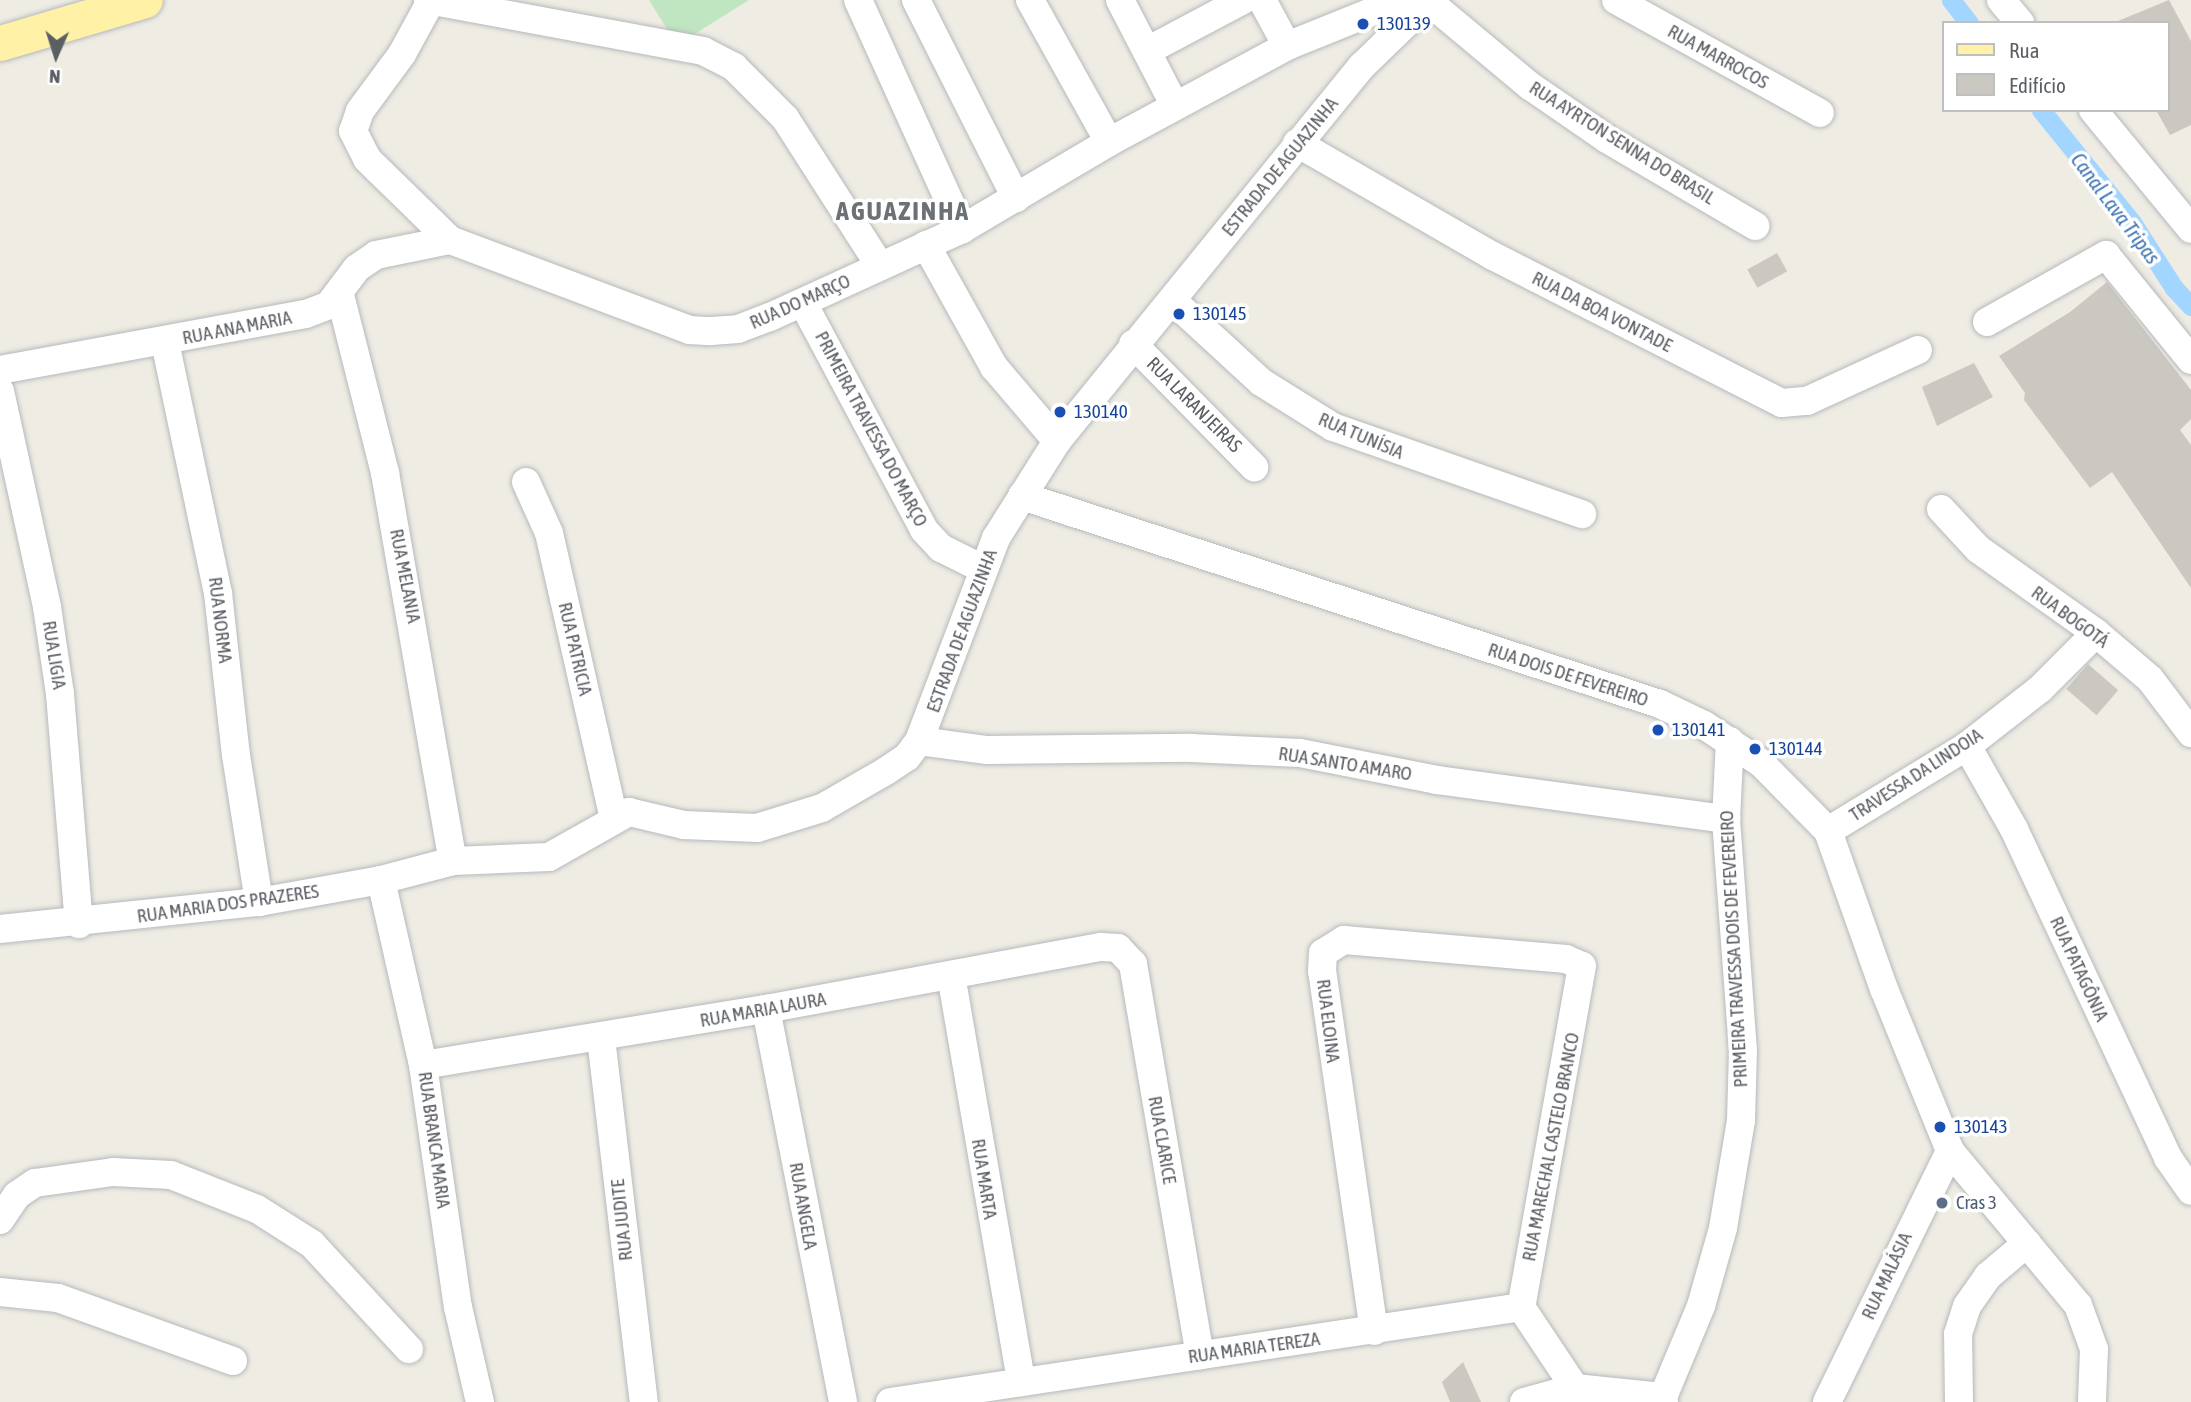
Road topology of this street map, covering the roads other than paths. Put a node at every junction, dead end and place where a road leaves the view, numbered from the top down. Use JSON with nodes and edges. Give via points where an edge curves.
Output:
{"nodes":[{"id":1,"x":145,"y":0,"type":"edge"},
{"id":2,"x":429,"y":0,"type":"edge"},
{"id":3,"x":858,"y":0,"type":"edge"},
{"id":4,"x":916,"y":0,"type":"edge"},
{"id":5,"x":1030,"y":0,"type":"edge"},
{"id":6,"x":1120,"y":0,"type":"edge"},
{"id":7,"x":1243,"y":0,"type":"edge"},
{"id":8,"x":1262,"y":0,"type":"edge"},
{"id":9,"x":1616,"y":0,"type":"edge"},
{"id":10,"x":2001,"y":0,"type":"edge"},
{"id":11,"x":1414,"y":4,"type":"edge"},
{"id":12,"x":2018,"y":21,"type":"edge"},
{"id":13,"x":0,"y":43,"type":"edge"},
{"id":14,"x":1287,"y":46,"type":"junction"},
{"id":15,"x":1147,"y":51,"type":"junction"},
{"id":16,"x":1175,"y":106,"type":"junction"},
{"id":17,"x":2095,"y":112,"type":"edge"},
{"id":18,"x":1819,"y":113,"type":"dead end"},
{"id":19,"x":1108,"y":142,"type":"junction"},
{"id":20,"x":1297,"y":143,"type":"junction"},
{"id":21,"x":1016,"y":198,"type":"junction"},
{"id":22,"x":1755,"y":226,"type":"dead end"},
{"id":23,"x":962,"y":229,"type":"junction"},
{"id":24,"x":2191,"y":229,"type":"edge"},
{"id":25,"x":450,"y":240,"type":"junction"},
{"id":26,"x":926,"y":245,"type":"junction"},
{"id":27,"x":880,"y":266,"type":"junction"},
{"id":28,"x":340,"y":295,"type":"junction"},
{"id":29,"x":1172,"y":301,"type":"junction"},
{"id":30,"x":803,"y":303,"type":"junction"},
{"id":31,"x":1987,"y":322,"type":"dead end"},
{"id":32,"x":165,"y":342,"type":"junction"},
{"id":33,"x":1133,"y":344,"type":"junction"},
{"id":34,"x":1918,"y":350,"type":"dead end"},
{"id":35,"x":2191,"y":360,"type":"edge"},
{"id":36,"x":0,"y":370,"type":"edge"},
{"id":37,"x":0,"y":391,"type":"edge"},
{"id":38,"x":1056,"y":441,"type":"junction"},
{"id":39,"x":1254,"y":467,"type":"dead end"},
{"id":40,"x":526,"y":482,"type":"dead end"},
{"id":41,"x":1022,"y":496,"type":"junction"},
{"id":42,"x":1941,"y":509,"type":"dead end"},
{"id":43,"x":1583,"y":514,"type":"dead end"},
{"id":44,"x":983,"y":569,"type":"junction"},
{"id":45,"x":2096,"y":633,"type":"junction"},
{"id":46,"x":2191,"y":733,"type":"edge"},
{"id":47,"x":919,"y":741,"type":"junction"},
{"id":48,"x":1730,"y":741,"type":"junction"},
{"id":49,"x":1967,"y":746,"type":"junction"},
{"id":50,"x":1726,"y":818,"type":"junction"},
{"id":51,"x":614,"y":819,"type":"junction"},
{"id":52,"x":1828,"y":831,"type":"junction"},
{"id":53,"x":453,"y":861,"type":"junction"},
{"id":54,"x":381,"y":880,"type":"junction"},
{"id":55,"x":259,"y":902,"type":"junction"},
{"id":56,"x":79,"y":924,"type":"junction"},
{"id":57,"x":0,"y":929,"type":"edge"},
{"id":58,"x":1101,"y":947,"type":"joint"},
{"id":59,"x":951,"y":975,"type":"junction"},
{"id":60,"x":1582,"y":987,"type":"joint"},
{"id":61,"x":766,"y":1009,"type":"junction"},
{"id":62,"x":601,"y":1038,"type":"junction"},
{"id":63,"x":423,"y":1065,"type":"junction"},
{"id":64,"x":1950,"y":1151,"type":"junction"},
{"id":65,"x":2191,"y":1191,"type":"edge"},
{"id":66,"x":0,"y":1220,"type":"edge"},
{"id":67,"x":2027,"y":1243,"type":"junction"},
{"id":68,"x":0,"y":1292,"type":"edge"},
{"id":69,"x":1521,"y":1307,"type":"junction"},
{"id":70,"x":1374,"y":1331,"type":"junction"},
{"id":71,"x":409,"y":1349,"type":"dead end"},
{"id":72,"x":1200,"y":1355,"type":"junction"},
{"id":73,"x":233,"y":1362,"type":"dead end"},
{"id":74,"x":1021,"y":1382,"type":"junction"},
{"id":75,"x":1575,"y":1388,"type":"junction"},
{"id":76,"x":941,"y":1398,"type":"edge"},
{"id":77,"x":1663,"y":1399,"type":"edge"},
{"id":78,"x":480,"y":1402,"type":"edge"},
{"id":79,"x":644,"y":1402,"type":"edge"},
{"id":80,"x":843,"y":1402,"type":"edge"},
{"id":81,"x":890,"y":1402,"type":"edge"},
{"id":82,"x":1524,"y":1402,"type":"edge"},
{"id":83,"x":1827,"y":1402,"type":"edge"},
{"id":84,"x":1959,"y":1402,"type":"edge"},
{"id":85,"x":2092,"y":1402,"type":"edge"}],
"edges":[{"from":1,"to":13,"type":"main road"},
{"from":2,"to":25,"type":"street","name":"RUA DO MARÇO","via":[[402,54],[360,111],[353,131],[368,159]]},
{"from":2,"to":27,"type":"street","via":[[703,51],[734,67],[785,118]]},
{"from":3,"to":23,"type":"street"},
{"from":4,"to":21,"type":"street"},
{"from":5,"to":19,"type":"street"},
{"from":6,"to":15,"type":"street"},
{"from":7,"to":15,"type":"street"},
{"from":8,"to":14,"type":"street"},
{"from":9,"to":18,"type":"street","name":"RUA MARROCOS"},
{"from":10,"to":12,"type":"street"},
{"from":11,"to":14,"type":"street","name":"RUA DO MARÇO"},
{"from":11,"to":20,"type":"street","name":"ESTRADA DE AGUAZINHA"},
{"from":11,"to":22,"type":"street","name":"RUA AYRTON SENNA DO BRASIL","via":[[1607,139]]},
{"from":14,"to":16,"type":"street","name":"RUA DO MARÇO"},
{"from":15,"to":16,"type":"street"},
{"from":16,"to":19,"type":"street","name":"RUA DO MARÇO"},
{"from":17,"to":24,"type":"street"},
{"from":19,"to":21,"type":"street","name":"RUA DO MARÇO"},
{"from":20,"to":29,"type":"street","name":"ESTRADA DE AGUAZINHA"},
{"from":20,"to":34,"type":"street","name":"RUA DA BOA VONTADE","via":[[1490,255],[1782,402],[1807,401]]},
{"from":21,"to":23,"type":"street","name":"RUA DO MARÇO"},
{"from":23,"to":26,"type":"street","name":"RUA DO MARÇO"},
{"from":25,"to":28,"type":"street","name":"RUA ANA MARIA","via":[[376,255],[357,268]]},
{"from":25,"to":30,"type":"street","name":"RUA DO MARÇO","via":[[689,330],[738,329]]},
{"from":26,"to":27,"type":"street","name":"RUA DO MARÇO"},
{"from":26,"to":38,"type":"street","via":[[994,367]]},
{"from":27,"to":30,"type":"street","name":"RUA DO MARÇO"},
{"from":28,"to":32,"type":"street","name":"RUA ANA MARIA","via":[[306,314]]},
{"from":28,"to":53,"type":"street","name":"RUA MELANIA","via":[[386,472]]},
{"from":29,"to":33,"type":"street","name":"ESTRADA DE AGUAZINHA"},
{"from":29,"to":43,"type":"street","name":"RUA TUNÍSIA","via":[[1261,382],[1333,427]]},
{"from":30,"to":44,"type":"street","name":"PRIMEIRA TRAVESSA DO MARÇO","via":[[924,530],[941,548]]},
{"from":31,"to":35,"type":"street","via":[[2106,255]]},
{"from":32,"to":36,"type":"street","name":"RUA ANA MARIA"},
{"from":32,"to":55,"type":"street","name":"RUA NORMA","via":[[216,580]]},
{"from":33,"to":38,"type":"street","name":"ESTRADA DE AGUAZINHA"},
{"from":33,"to":39,"type":"street","name":"RUA LARANJEIRAS"},
{"from":37,"to":56,"type":"street","name":"RUA LIGIA","via":[[47,607],[60,694]]},
{"from":38,"to":41,"type":"street","name":"ESTRADA DE AGUAZINHA"},
{"from":40,"to":51,"type":"street","name":"RUA PATRICIA","via":[[549,533]]},
{"from":41,"to":44,"type":"street","name":"ESTRADA DE AGUAZINHA"},
{"from":41,"to":48,"type":"street","name":"RUA DOIS DE FEVEREIRO","via":[[1660,704]]},
{"from":42,"to":45,"type":"street","name":"RUA BOGOTÁ","via":[[1978,549]]},
{"from":44,"to":47,"type":"street","name":"ESTRADA DE AGUAZINHA"},
{"from":45,"to":46,"type":"street","name":"RUA BOGOTÁ","via":[[2150,679]]},
{"from":45,"to":49,"type":"street","name":"TRAVESSA DA LINDOIA","via":[[2040,689]]},
{"from":47,"to":50,"type":"street","name":"RUA SANTO AMARO","via":[[987,750],[1191,748],[1300,753],[1437,780]]},
{"from":47,"to":51,"type":"street","name":"ESTRADA DE AGUAZINHA","via":[[907,757],[861,788],[811,812],[757,828],[684,825],[645,813]]},
{"from":48,"to":50,"type":"street","name":"PRIMEIRA TRAVESSA DOIS DE FEVEREIRO"},
{"from":48,"to":52,"type":"street","name":"RUA DOIS DE FEVEREIRO","via":[[1779,779]]},
{"from":49,"to":52,"type":"street","name":"TRAVESSA DA LINDOIA"},
{"from":49,"to":65,"type":"street","name":"RUA PATAGÔNIA","via":[[2014,829],[2168,1158]]},
{"from":50,"to":77,"type":"street","name":"PRIMEIRA TRAVESSA DOIS DE FEVEREIRO","via":[[1743,1051],[1741,1121],[1724,1228],[1697,1316]]},
{"from":51,"to":53,"type":"street","name":"ESTRADA DE AGUAZINHA","via":[[549,857]]},
{"from":52,"to":64,"type":"street","name":"RUA DOIS DE FEVEREIRO","via":[[1884,989]]},
{"from":53,"to":54,"type":"street","name":"RUA MARIA DOS PRAZERES"},
{"from":54,"to":55,"type":"street","name":"RUA MARIA DOS PRAZERES"},
{"from":54,"to":63,"type":"street","name":"RUA BRANCA MARIA"},
{"from":55,"to":56,"type":"street","name":"RUA MARIA DOS PRAZERES"},
{"from":56,"to":57,"type":"street","name":"RUA MARIA DOS PRAZERES"},
{"from":58,"to":59,"type":"street","name":"RUA MARIA LAURA"},
{"from":58,"to":72,"type":"street","name":"RUA CLARICE","via":[[1118,948],[1133,964]]},
{"from":59,"to":61,"type":"street","name":"RUA MARIA LAURA"},
{"from":59,"to":74,"type":"street","name":"RUA MARTA"},
{"from":60,"to":69,"type":"street","name":"RUA MARECHAL CASTELO BRANCO"},
{"from":60,"to":70,"type":"street","name":"RUA ELOINA","via":[[1582,966],[1566,959],[1344,940],[1323,953],[1326,1017]]},
{"from":61,"to":62,"type":"street","name":"RUA MARIA LAURA"},
{"from":61,"to":80,"type":"street","name":"RUA ANGELA"},
{"from":62,"to":63,"type":"street","name":"RUA MARIA LAURA"},
{"from":62,"to":79,"type":"street","name":"RUA JUDITE"},
{"from":63,"to":78,"type":"street","name":"RUA BRANCA MARIA","via":[[458,1307]]},
{"from":64,"to":67,"type":"street","name":"RUA DOIS DE FEVEREIRO"},
{"from":64,"to":83,"type":"street","name":"RUA MALÁSIA"},
{"from":66,"to":71,"type":"street","via":[[17,1195],[35,1183],[113,1172],[172,1175],[257,1209],[312,1244]]},
{"from":67,"to":84,"type":"street","via":[[1988,1276],[1967,1306],[1958,1334]]},
{"from":67,"to":85,"type":"street","name":"RUA DOIS DE FEVEREIRO","via":[[2078,1305],[2088,1327],[2095,1371]]},
{"from":68,"to":73,"type":"street","via":[[58,1298]]},
{"from":69,"to":70,"type":"street","name":"RUA MARIA TEREZA"},
{"from":69,"to":75,"type":"street"},
{"from":70,"to":72,"type":"street","name":"RUA MARIA TEREZA"},
{"from":72,"to":74,"type":"street","name":"RUA MARIA TEREZA"},
{"from":74,"to":76,"type":"street","name":"RUA MARIA TEREZA"},
{"from":75,"to":77,"type":"street"},
{"from":75,"to":82,"type":"street"},
{"from":76,"to":81,"type":"street","name":"RUA MARIA TEREZA"}]}
